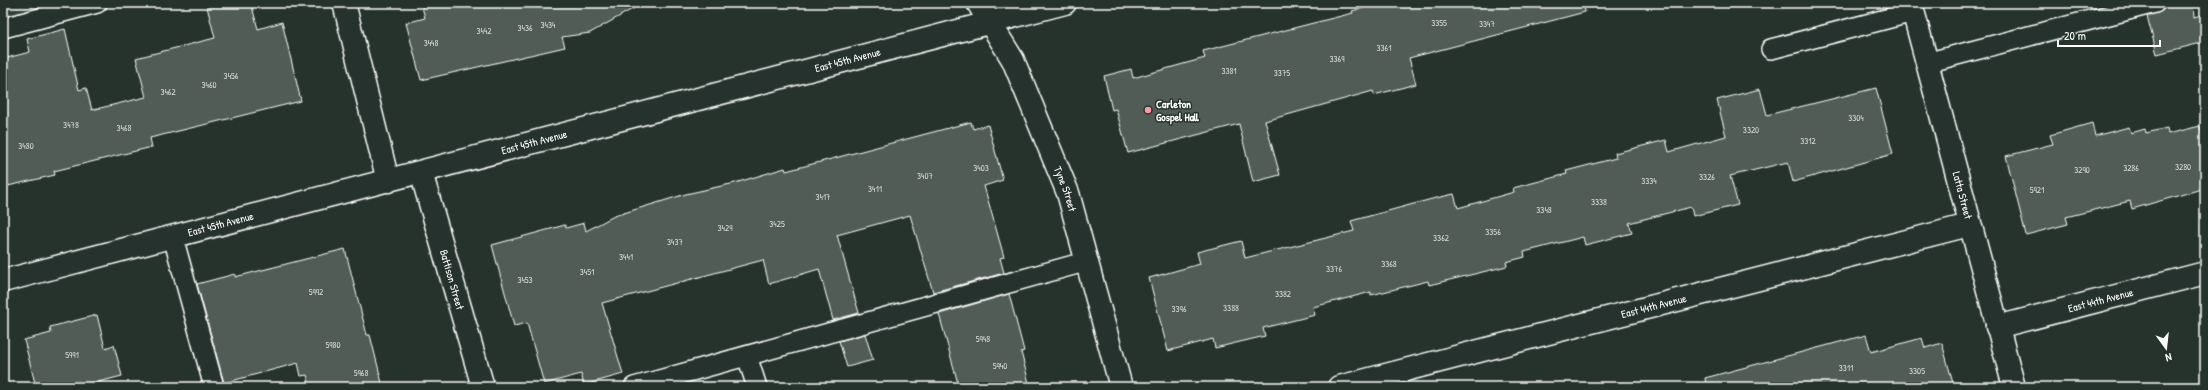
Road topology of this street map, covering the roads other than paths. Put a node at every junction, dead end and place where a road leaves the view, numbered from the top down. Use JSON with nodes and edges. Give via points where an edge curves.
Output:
{"nodes":[{"id":1,"x":97,"y":3,"type":"edge"},
{"id":2,"x":344,"y":3,"type":"edge"},
{"id":3,"x":978,"y":3,"type":"edge"},
{"id":4,"x":1065,"y":3,"type":"edge"},
{"id":5,"x":2155,"y":3,"type":"edge"},
{"id":6,"x":1912,"y":7,"type":"edge"},
{"id":7,"x":991,"y":22,"type":"junction"},
{"id":8,"x":3,"y":28,"type":"edge"},
{"id":9,"x":1771,"y":49,"type":"dead end"},
{"id":10,"x":1926,"y":63,"type":"junction"},
{"id":11,"x":421,"y":172,"type":"junction"},
{"id":12,"x":388,"y":181,"type":"junction"},
{"id":13,"x":1969,"y":225,"type":"junction"},
{"id":14,"x":173,"y":237,"type":"junction"},
{"id":15,"x":1088,"y":261,"type":"junction"},
{"id":16,"x":2205,"y":273,"type":"edge"},
{"id":17,"x":3,"y":281,"type":"edge"},
{"id":18,"x":1997,"y":327,"type":"junction"},
{"id":19,"x":747,"y":356,"type":"junction"},
{"id":20,"x":214,"y":387,"type":"edge"},
{"id":21,"x":483,"y":387,"type":"edge"},
{"id":22,"x":634,"y":387,"type":"edge"},
{"id":23,"x":757,"y":387,"type":"edge"},
{"id":24,"x":1121,"y":387,"type":"edge"},
{"id":25,"x":1339,"y":387,"type":"edge"},
{"id":26,"x":2014,"y":387,"type":"edge"}],
"edges":[{"from":1,"to":8,"type":"lane"},
{"from":2,"to":12,"type":"street"},
{"from":3,"to":7,"type":"street","name":"Tyne Street"},
{"from":4,"to":7,"type":"street","name":"East 45th Avenue"},
{"from":5,"to":10,"type":"lane"},
{"from":6,"to":9,"type":"lane"},
{"from":6,"to":10,"type":"street","name":"Latta Street"},
{"from":7,"to":11,"type":"street","name":"East 45th Avenue"},
{"from":7,"to":15,"type":"street","name":"Tyne Street","via":[[1013,60],[1068,193]]},
{"from":10,"to":13,"type":"street","name":"Latta Street"},
{"from":11,"to":12,"type":"street","name":"East 45th Avenue"},
{"from":11,"to":21,"type":"street","name":"Battison Street"},
{"from":12,"to":14,"type":"street","name":"East 45th Avenue"},
{"from":13,"to":18,"type":"street","name":"Latta Street"},
{"from":13,"to":25,"type":"street","name":"East 44th Avenue"},
{"from":14,"to":17,"type":"street","name":"East 45th Avenue"},
{"from":14,"to":20,"type":"lane"},
{"from":15,"to":19,"type":"lane"},
{"from":15,"to":24,"type":"street","name":"Tyne Street"},
{"from":16,"to":18,"type":"street","name":"East 44th Avenue"},
{"from":18,"to":26,"type":"street","name":"Latta Street"},
{"from":19,"to":22,"type":"lane"},
{"from":19,"to":23,"type":"lane"}]}
